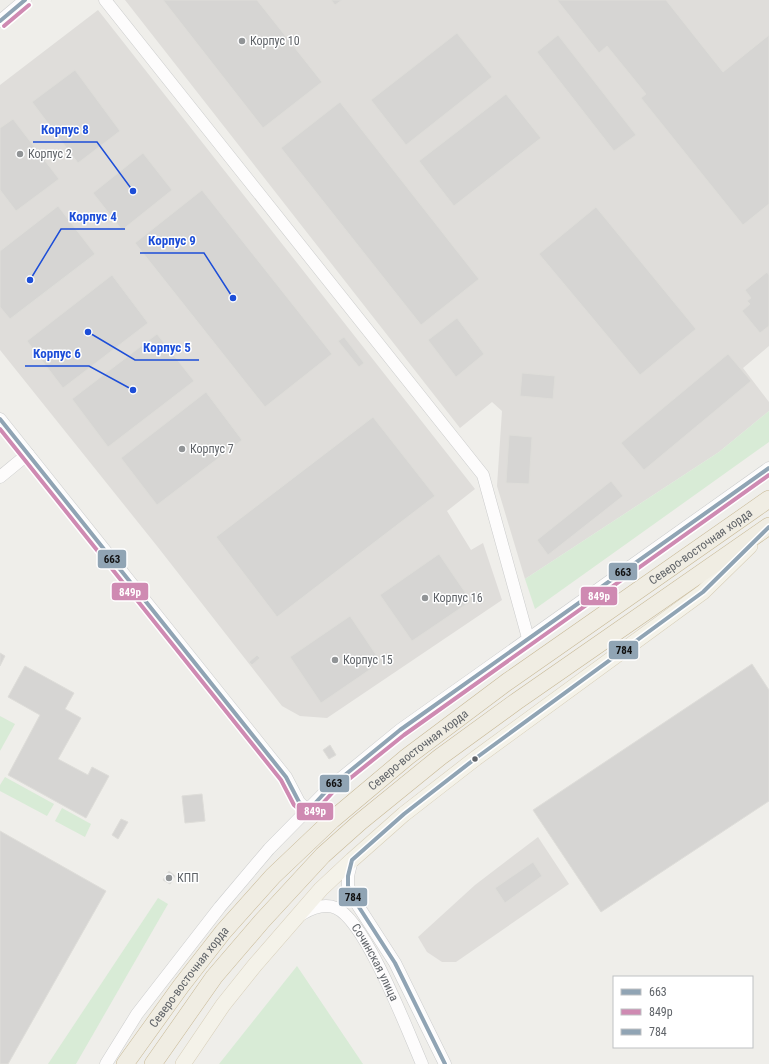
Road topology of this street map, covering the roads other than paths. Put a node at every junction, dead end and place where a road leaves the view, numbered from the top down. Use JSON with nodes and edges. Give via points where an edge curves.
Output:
{"nodes":[{"id":1,"x":25,"y":0,"type":"edge"},
{"id":2,"x":105,"y":0,"type":"edge"},
{"id":3,"x":0,"y":21,"type":"edge"},
{"id":4,"x":0,"y":419,"type":"edge"},
{"id":5,"x":28,"y":454,"type":"junction"},
{"id":6,"x":769,"y":468,"type":"edge"},
{"id":7,"x":769,"y":473,"type":"edge"},
{"id":8,"x":0,"y":477,"type":"edge"},
{"id":9,"x":742,"y":488,"type":"junction"},
{"id":10,"x":769,"y":498,"type":"edge"},
{"id":11,"x":769,"y":526,"type":"edge"},
{"id":12,"x":528,"y":638,"type":"junction"},
{"id":13,"x":308,"y":811,"type":"junction"},
{"id":14,"x":352,"y":860,"type":"junction"},
{"id":15,"x":295,"y":918,"type":"junction"},
{"id":16,"x":106,"y":1064,"type":"edge"},
{"id":17,"x":125,"y":1064,"type":"edge"},
{"id":18,"x":153,"y":1064,"type":"edge"},
{"id":19,"x":183,"y":1064,"type":"edge"},
{"id":20,"x":422,"y":1064,"type":"edge"},
{"id":21,"x":445,"y":1064,"type":"edge"}],
"edges":[{"from":1,"to":3,"type":"street"},
{"from":2,"to":12,"type":"street","via":[[483,475]]},
{"from":4,"to":5,"type":"street"},
{"from":5,"to":8,"type":"street"},
{"from":5,"to":13,"type":"street","via":[[286,777],[299,802]]},
{"from":6,"to":9,"type":"street"},
{"from":7,"to":9,"type":"street"},
{"from":9,"to":12,"type":"street"},
{"from":10,"to":17,"type":"highway","name":"Северо-восточная хорда","via":[[507,682],[407,758],[332,820],[273,876],[223,932]]},
{"from":11,"to":14,"type":"main road","via":[[703,592],[476,758],[404,814]]},
{"from":11,"to":18,"type":"highway","name":"Северо-восточная хорда","via":[[517,701],[440,757],[360,822],[323,855],[257,926],[214,977]]},
{"from":12,"to":13,"type":"street","via":[[400,730],[329,788]]},
{"from":13,"to":16,"type":"street","via":[[269,849],[220,907],[137,1014]]},
{"from":14,"to":15,"type":"main road"},
{"from":14,"to":21,"type":"street","name":"Сочинская улица","via":[[348,886],[395,963]]},
{"from":15,"to":19,"type":"main road","via":[[223,1005]]},
{"from":15,"to":20,"type":"street","name":"Сочинская улица","via":[[314,907],[336,908],[345,914],[380,968]]}]}
